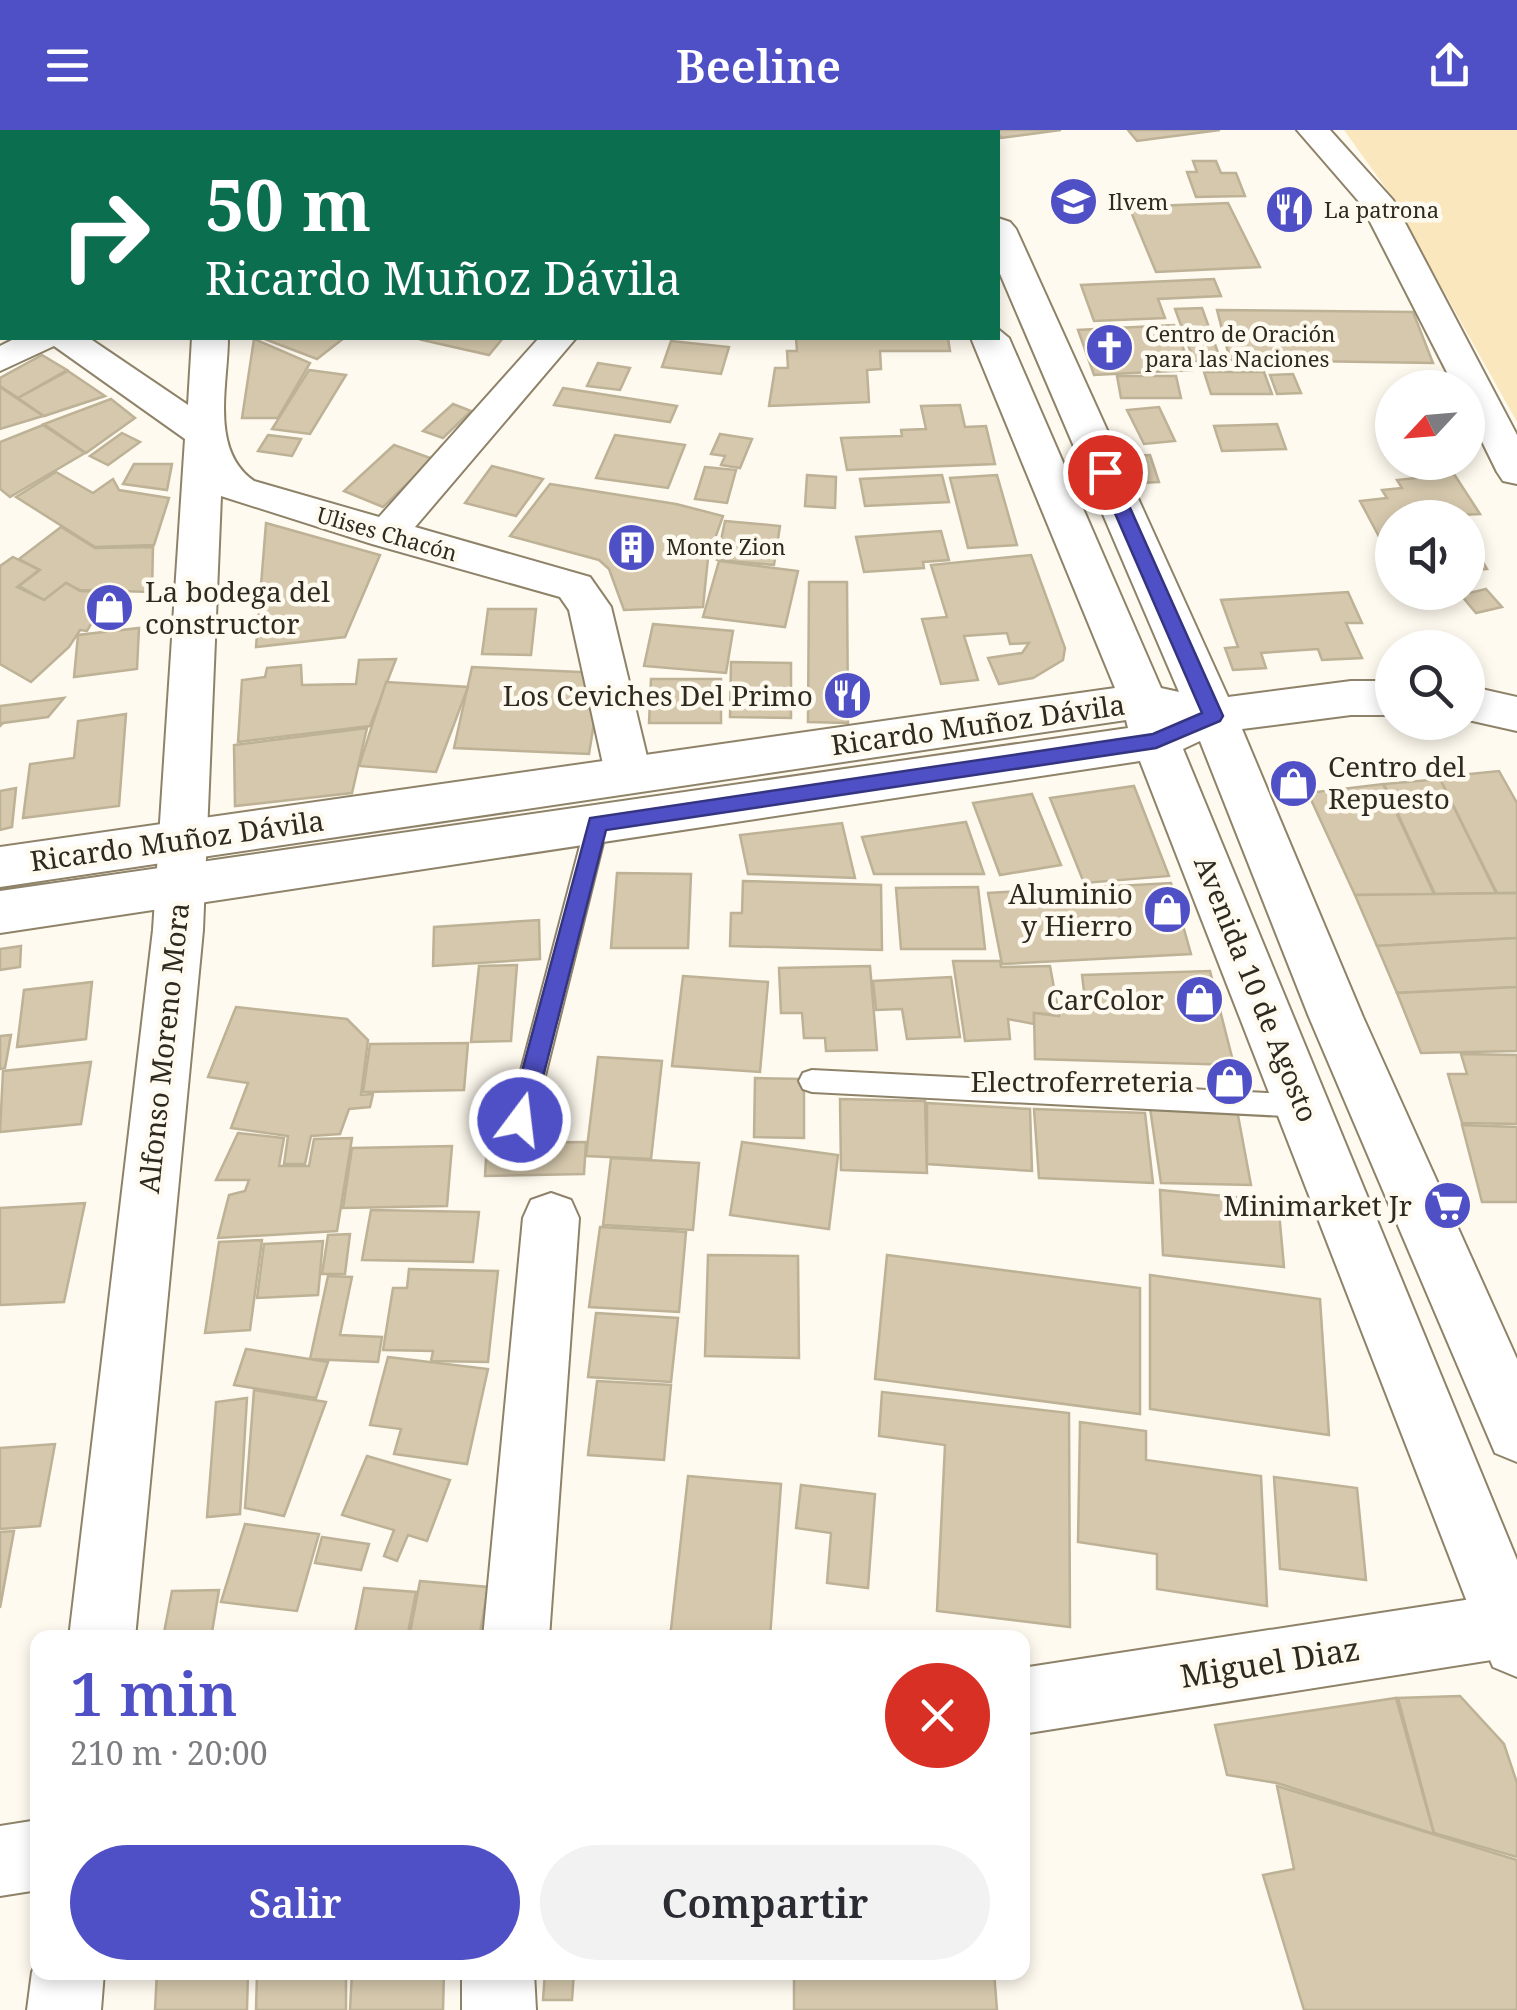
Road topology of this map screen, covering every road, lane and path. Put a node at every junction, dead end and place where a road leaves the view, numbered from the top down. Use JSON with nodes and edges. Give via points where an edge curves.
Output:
{"nodes":[{"id":1,"x":1313,"y":130,"type":"edge"},
{"id":2,"x":1000,"y":234,"type":"edge"},
{"id":3,"x":39,"y":340,"type":"edge"},
{"id":4,"x":69,"y":340,"type":"edge"},
{"id":5,"x":210,"y":340,"type":"edge"},
{"id":6,"x":556,"y":340,"type":"edge"},
{"id":7,"x":991,"y":340,"type":"edge"},
{"id":8,"x":0,"y":360,"type":"edge"},
{"id":9,"x":202,"y":433,"type":"junction"},
{"id":10,"x":1517,"y":472,"type":"edge"},
{"id":11,"x":386,"y":535,"type":"junction"},
{"id":12,"x":1375,"y":698,"type":"edge"},
{"id":13,"x":1485,"y":707,"type":"edge"},
{"id":14,"x":1517,"y":714,"type":"edge"},
{"id":15,"x":1213,"y":716,"type":"junction"},
{"id":16,"x":1149,"y":721,"type":"junction"},
{"id":17,"x":628,"y":773,"type":"junction"},
{"id":18,"x":597,"y":823,"type":"junction"},
{"id":19,"x":181,"y":864,"type":"junction"},
{"id":20,"x":0,"y":867,"type":"edge"},
{"id":21,"x":0,"y":912,"type":"edge"},
{"id":22,"x":812,"y":1081,"type":"dead end"},
{"id":23,"x":1304,"y":1106,"type":"junction"},
{"id":24,"x":520,"y":1120,"type":"dead end"},
{"id":25,"x":551,"y":1218,"type":"dead end"},
{"id":26,"x":1517,"y":1432,"type":"edge"},
{"id":27,"x":103,"y":1630,"type":"edge"},
{"id":28,"x":517,"y":1630,"type":"edge"},
{"id":29,"x":1515,"y":1631,"type":"edge"},
{"id":30,"x":1030,"y":1700,"type":"edge"},
{"id":31,"x":30,"y":1856,"type":"edge"},
{"id":32,"x":0,"y":1862,"type":"edge"},
{"id":33,"x":67,"y":1980,"type":"edge"},
{"id":34,"x":498,"y":1980,"type":"edge"},
{"id":35,"x":64,"y":2010,"type":"edge"},
{"id":36,"x":498,"y":2010,"type":"edge"}],
"edges":[{"from":1,"to":10,"type":"street","via":[[1376,200]]},
{"from":2,"to":15,"type":"main road"},
{"from":3,"to":8,"type":"street"},
{"from":4,"to":9,"type":"street","name":"Ulises Chacón"},
{"from":5,"to":9,"type":"street","name":"Alfonso Moreno Mora"},
{"from":6,"to":11,"type":"street"},
{"from":7,"to":16,"type":"main road","name":"Avenida 10 de Agosto"},
{"from":9,"to":11,"type":"street","name":"Ulises Chacón","via":[[234,487]]},
{"from":9,"to":19,"type":"street","name":"Alfonso Moreno Mora"},
{"from":11,"to":17,"type":"street","name":"Ulises Chacón","via":[[574,587],[590,607]]},
{"from":12,"to":15,"type":"main road","name":"Ricardo Muñoz Dávila"},
{"from":13,"to":14,"type":"main road"},
{"from":15,"to":16,"type":"main road","name":"Ricardo Muñoz Dávila"},
{"from":15,"to":26,"type":"main road"},
{"from":16,"to":17,"type":"main road","name":"Ricardo Muñoz Dávila"},
{"from":16,"to":18,"type":"main road","name":"Ricardo Muñoz Dávila"},
{"from":16,"to":23,"type":"main road","name":"Avenida 10 de Agosto"},
{"from":17,"to":19,"type":"main road","name":"Ricardo Muñoz Dávila"},
{"from":18,"to":19,"type":"main road","name":"Ricardo Muñoz Dávila"},
{"from":18,"to":24,"type":"lane"},
{"from":19,"to":20,"type":"main road","name":"Ricardo Muñoz Dávila"},
{"from":19,"to":21,"type":"main road","name":"Ricardo Muñoz Dávila"},
{"from":19,"to":27,"type":"street","name":"Alfonso Moreno Mora"},
{"from":22,"to":23,"type":"lane"},
{"from":23,"to":29,"type":"main road","name":"Avenida 10 de Agosto"},
{"from":25,"to":28,"type":"street"},
{"from":29,"to":30,"type":"street","name":"Miguel Diaz"},
{"from":31,"to":32,"type":"street"},
{"from":33,"to":35,"type":"street"},
{"from":34,"to":36,"type":"street"}]}
